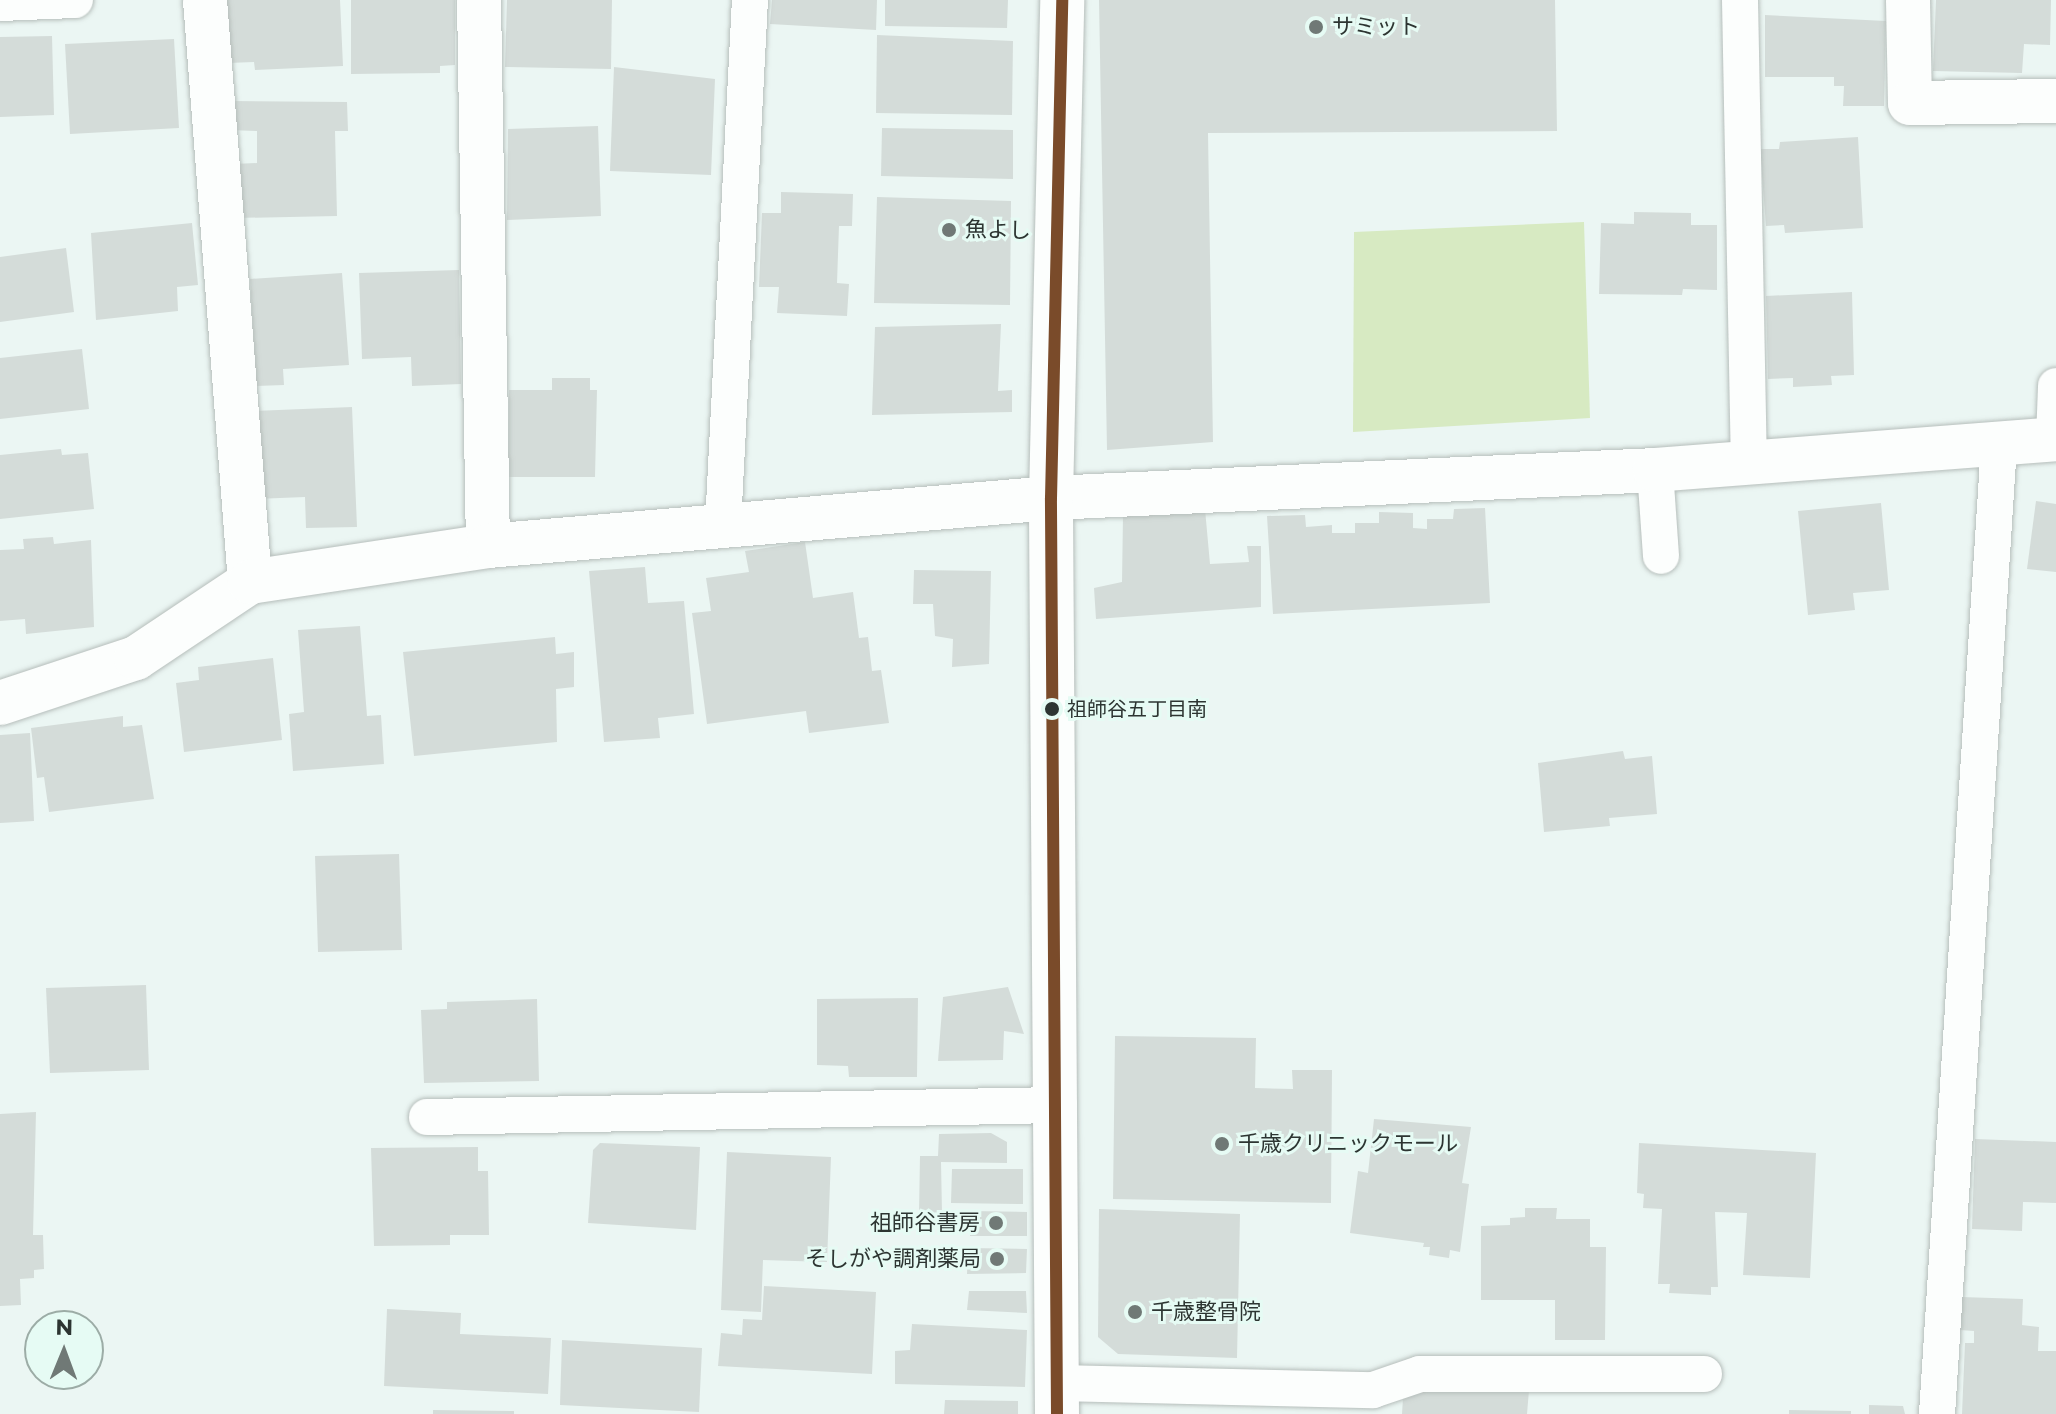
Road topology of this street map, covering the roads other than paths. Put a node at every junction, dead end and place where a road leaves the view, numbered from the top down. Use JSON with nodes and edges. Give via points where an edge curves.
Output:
{"nodes":[{"id":1,"x":75,"y":0,"type":"edge"},
{"id":2,"x":205,"y":0,"type":"edge"},
{"id":3,"x":479,"y":0,"type":"edge"},
{"id":4,"x":750,"y":0,"type":"edge"},
{"id":5,"x":1062,"y":0,"type":"edge"},
{"id":6,"x":1740,"y":0,"type":"edge"},
{"id":7,"x":1908,"y":0,"type":"edge"},
{"id":8,"x":0,"y":3,"type":"edge"},
{"id":9,"x":2056,"y":101,"type":"edge"},
{"id":10,"x":2056,"y":386,"type":"edge"},
{"id":11,"x":2055,"y":439,"type":"edge"},
{"id":12,"x":1999,"y":446,"type":"junction"},
{"id":13,"x":1749,"y":463,"type":"junction"},
{"id":14,"x":1655,"y":470,"type":"junction"},
{"id":15,"x":1051,"y":498,"type":"junction"},
{"id":16,"x":723,"y":525,"type":"junction"},
{"id":17,"x":488,"y":546,"type":"junction"},
{"id":18,"x":1661,"y":556,"type":"dead end"},
{"id":19,"x":250,"y":582,"type":"junction"},
{"id":20,"x":0,"y":703,"type":"edge"},
{"id":21,"x":1059,"y":1105,"type":"junction"},
{"id":22,"x":427,"y":1117,"type":"dead end"},
{"id":23,"x":1704,"y":1374,"type":"dead end"},
{"id":24,"x":1058,"y":1398,"type":"edge"},
{"id":25,"x":1937,"y":1414,"type":"edge"}],
"edges":[{"from":1,"to":8,"type":"lane"},
{"from":2,"to":19,"type":"street"},
{"from":3,"to":17,"type":"street"},
{"from":4,"to":16,"type":"lane"},
{"from":5,"to":15,"type":"street"},
{"from":6,"to":13,"type":"lane"},
{"from":7,"to":9,"type":"street","via":[[1910,103]]},
{"from":10,"to":11,"type":"lane"},
{"from":11,"to":12,"type":"street"},
{"from":12,"to":13,"type":"street"},
{"from":12,"to":25,"type":"lane"},
{"from":13,"to":14,"type":"street"},
{"from":14,"to":15,"type":"street"},
{"from":14,"to":18,"type":"lane"},
{"from":15,"to":16,"type":"street"},
{"from":15,"to":21,"type":"street"},
{"from":16,"to":17,"type":"street"},
{"from":17,"to":19,"type":"street"},
{"from":19,"to":20,"type":"street","via":[[136,658]]},
{"from":21,"to":22,"type":"lane"},
{"from":21,"to":24,"type":"street"},
{"from":23,"to":24,"type":"lane","via":[[1420,1374],[1373,1390]]}]}
